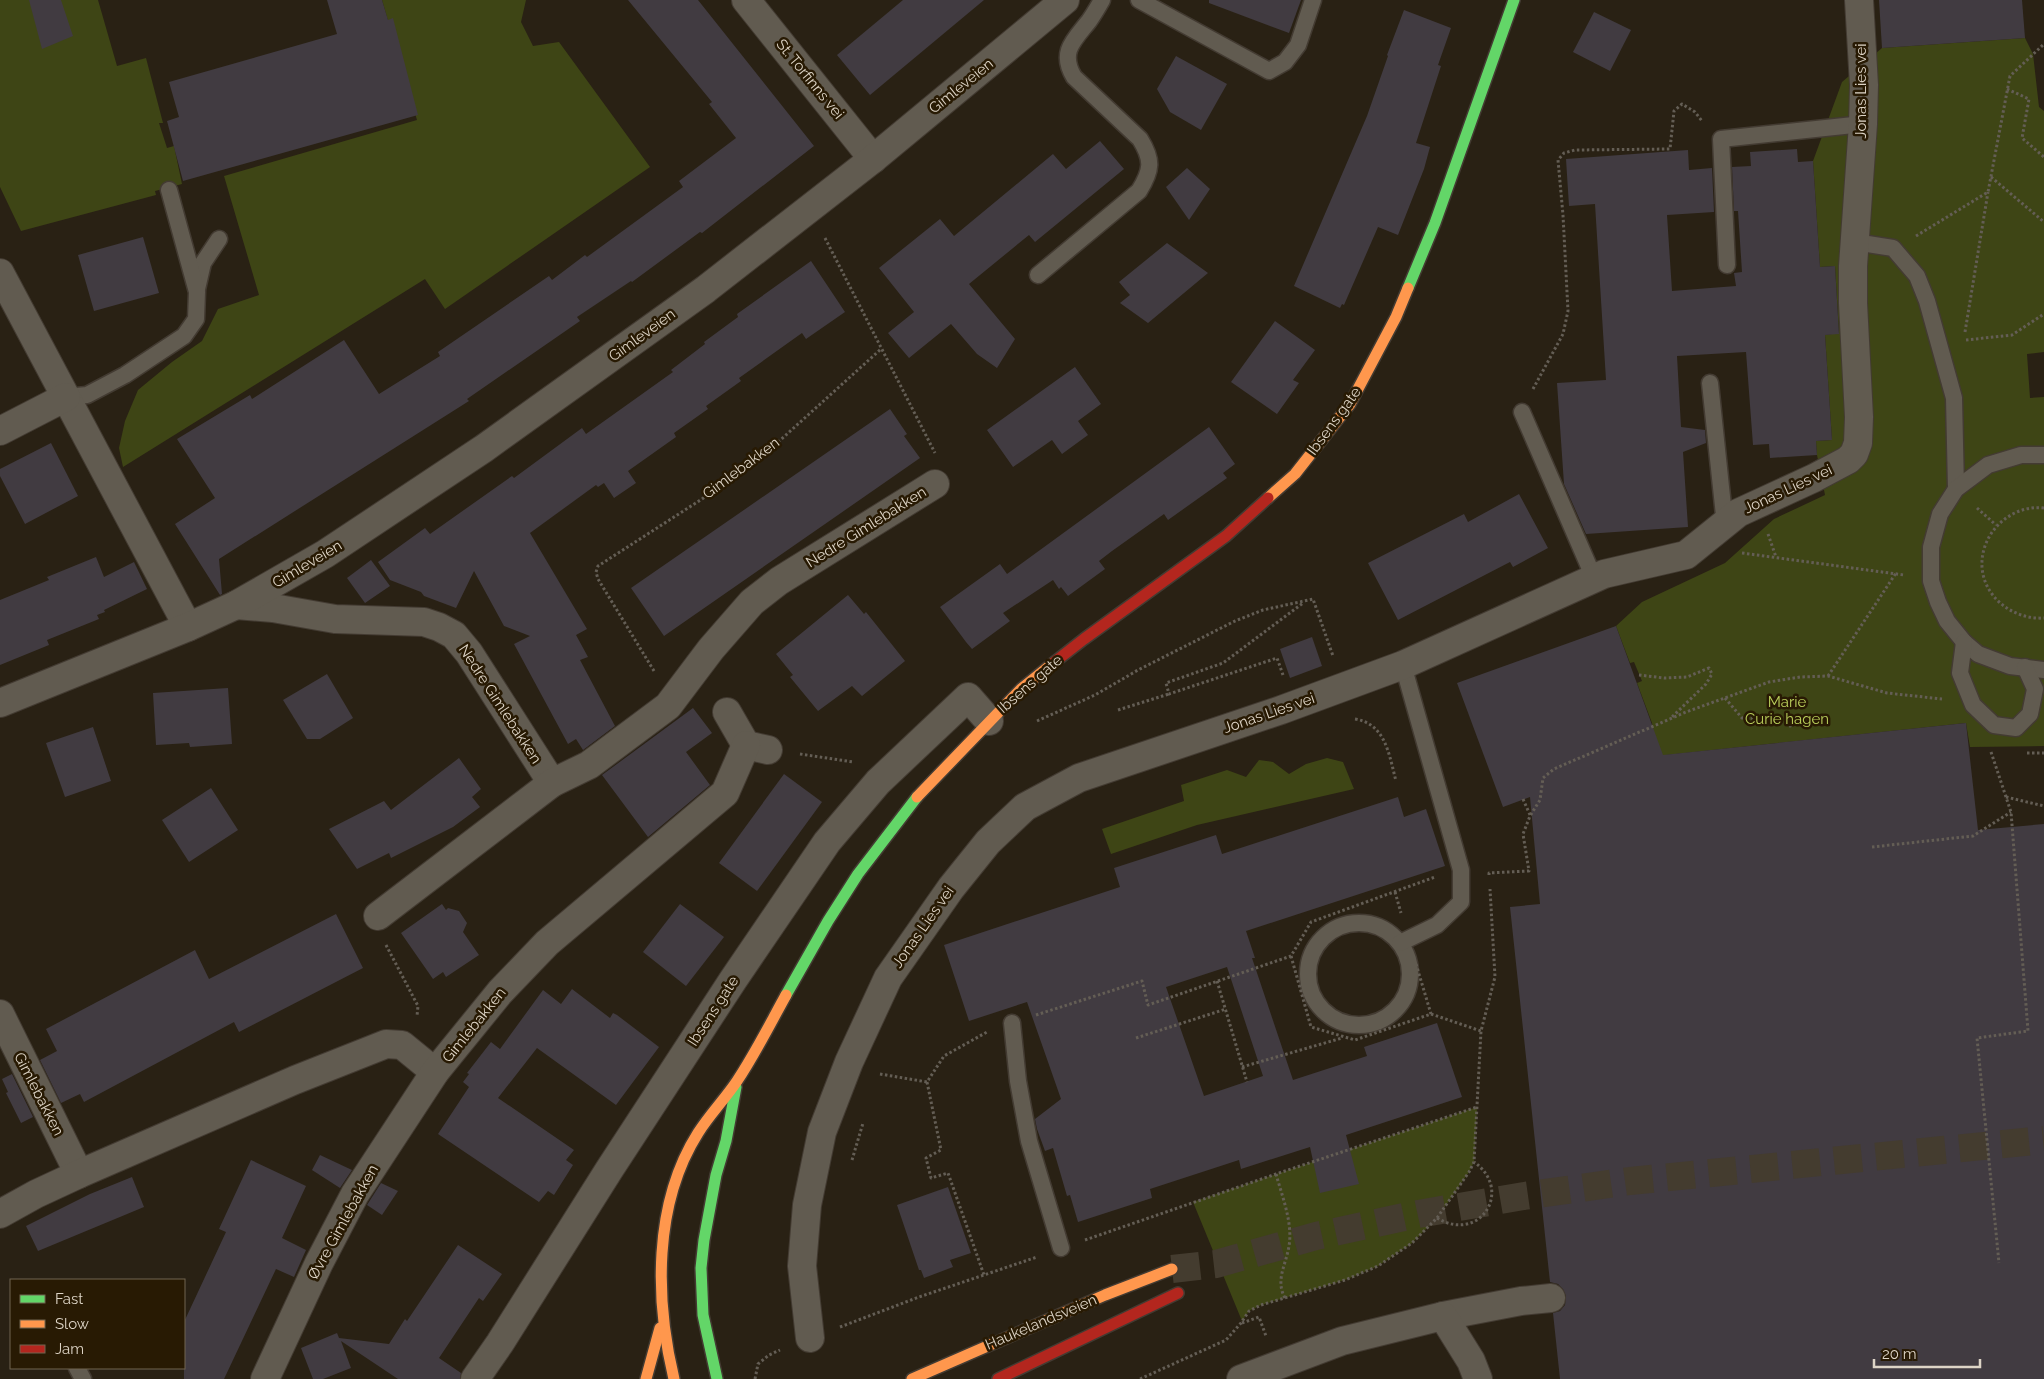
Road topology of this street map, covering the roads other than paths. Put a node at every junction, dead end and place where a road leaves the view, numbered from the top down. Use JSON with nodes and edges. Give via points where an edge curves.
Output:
{"nodes":[{"id":1,"x":746,"y":0,"type":"edge"},
{"id":2,"x":1066,"y":0,"type":"edge"},
{"id":3,"x":1102,"y":0,"type":"edge"},
{"id":4,"x":1139,"y":0,"type":"edge"},
{"id":5,"x":1313,"y":0,"type":"edge"},
{"id":6,"x":1514,"y":0,"type":"edge"},
{"id":7,"x":1859,"y":0,"type":"edge"},
{"id":8,"x":1864,"y":124,"type":"junction"},
{"id":9,"x":873,"y":159,"type":"junction"},
{"id":10,"x":169,"y":190,"type":"dead end"},
{"id":11,"x":219,"y":239,"type":"dead end"},
{"id":12,"x":1855,"y":242,"type":"junction"},
{"id":13,"x":1727,"y":265,"type":"dead end"},
{"id":14,"x":0,"y":273,"type":"edge"},
{"id":15,"x":1038,"y":275,"type":"dead end"},
{"id":16,"x":197,"y":292,"type":"junction"},
{"id":17,"x":1710,"y":383,"type":"dead end"},
{"id":18,"x":66,"y":397,"type":"junction"},
{"id":19,"x":1522,"y":412,"type":"road end"},
{"id":20,"x":0,"y":431,"type":"edge"},
{"id":21,"x":2044,"y":455,"type":"edge"},
{"id":22,"x":935,"y":484,"type":"road end"},
{"id":23,"x":1956,"y":489,"type":"junction"},
{"id":24,"x":1724,"y":525,"type":"junction"},
{"id":25,"x":1594,"y":578,"type":"junction"},
{"id":26,"x":236,"y":605,"type":"junction"},
{"id":27,"x":188,"y":627,"type":"junction"},
{"id":28,"x":1964,"y":642,"type":"junction"},
{"id":29,"x":1404,"y":665,"type":"junction"},
{"id":30,"x":2025,"y":668,"type":"junction"},
{"id":31,"x":2044,"y":670,"type":"edge"},
{"id":32,"x":0,"y":703,"type":"edge"},
{"id":33,"x":727,"y":712,"type":"dead end"},
{"id":34,"x":989,"y":721,"type":"junction"},
{"id":35,"x":552,"y":783,"type":"junction"},
{"id":36,"x":378,"y":916,"type":"road end"},
{"id":37,"x":1400,"y":943,"type":"junction"},
{"id":38,"x":0,"y":1014,"type":"edge"},
{"id":39,"x":1012,"y":1023,"type":"road end"},
{"id":40,"x":435,"y":1072,"type":"junction"},
{"id":41,"x":737,"y":1081,"type":"junction"},
{"id":42,"x":79,"y":1174,"type":"junction"},
{"id":43,"x":0,"y":1214,"type":"edge"},
{"id":44,"x":1062,"y":1248,"type":"dead end"},
{"id":45,"x":1172,"y":1269,"type":"tunnel mouth"},
{"id":46,"x":1178,"y":1293,"type":"dead end"},
{"id":47,"x":1551,"y":1298,"type":"dead end"},
{"id":48,"x":1443,"y":1316,"type":"junction"},
{"id":49,"x":663,"y":1319,"type":"junction"},
{"id":50,"x":810,"y":1338,"type":"dead end"},
{"id":51,"x":265,"y":1379,"type":"edge"},
{"id":52,"x":475,"y":1379,"type":"edge"},
{"id":53,"x":646,"y":1379,"type":"edge"},
{"id":54,"x":674,"y":1379,"type":"edge"},
{"id":55,"x":717,"y":1379,"type":"edge"},
{"id":56,"x":912,"y":1379,"type":"edge"},
{"id":57,"x":998,"y":1379,"type":"edge"},
{"id":58,"x":1241,"y":1379,"type":"edge"},
{"id":59,"x":1478,"y":1379,"type":"edge"}],
"edges":[{"from":1,"to":9,"type":"street","name":"St. Torfinns vei"},
{"from":2,"to":9,"type":"street","name":"Gimleveien"},
{"from":3,"to":15,"type":"lane","via":[[1068,50],[1069,68],[1074,77],[1140,139],[1148,151],[1147,178],[1139,191]]},
{"from":4,"to":5,"type":"lane","via":[[1269,70],[1285,62],[1298,45]]},
{"from":6,"to":34,"type":"main road","name":"Ibsens gate","via":[[1435,223],[1396,317],[1350,404],[1295,474],[1226,536],[1084,639],[1021,689]]},
{"from":7,"to":8,"type":"street","name":"Jonas Lies vei"},
{"from":8,"to":12,"type":"street","name":"Jonas Lies vei"},
{"from":8,"to":13,"type":"lane","via":[[1721,139]]},
{"from":9,"to":26,"type":"street","name":"Gimleveien","via":[[706,289],[483,449],[325,554]]},
{"from":10,"to":16,"type":"lane"},
{"from":11,"to":16,"type":"lane","via":[[203,263]]},
{"from":12,"to":23,"type":"lane","via":[[1893,248],[1917,276],[1928,301],[1954,398]]},
{"from":12,"to":24,"type":"street","name":"Jonas Lies vei","via":[[1853,303],[1859,417],[1854,454],[1814,478],[1738,513]]},
{"from":14,"to":18,"type":"street"},
{"from":16,"to":18,"type":"lane","via":[[196,319],[184,336],[126,375],[88,395]]},
{"from":17,"to":24,"type":"lane"},
{"from":18,"to":20,"type":"street"},
{"from":18,"to":27,"type":"street"},
{"from":19,"to":25,"type":"lane"},
{"from":21,"to":23,"type":"lane","via":[[2021,455],[1988,466]]},
{"from":22,"to":35,"type":"street","name":"Nedre Gimlebakken","via":[[779,581],[752,602],[711,649],[685,700],[647,723],[589,766]]},
{"from":23,"to":28,"type":"lane","via":[[1940,514],[1931,547],[1931,581],[1947,621]]},
{"from":24,"to":25,"type":"street","name":"Jonas Lies vei","via":[[1686,555]]},
{"from":25,"to":29,"type":"street","name":"Jonas Lies vei"},
{"from":26,"to":27,"type":"street","name":"Gimleveien"},
{"from":26,"to":35,"type":"street","name":"Nedre Gimlebakken","via":[[335,619],[408,621],[439,626],[454,635],[470,652]]},
{"from":27,"to":32,"type":"street","name":"Gimleveien"},
{"from":28,"to":30,"type":"lane","via":[[1978,654]]},
{"from":28,"to":30,"type":"lane","via":[[1960,673],[1973,706],[1994,725],[2016,728],[2030,714],[2035,689]]},
{"from":29,"to":37,"type":"lane","via":[[1462,870],[1461,902],[1437,925]]},
{"from":29,"to":50,"type":"street","name":"Jonas Lies vei","via":[[1079,778],[1025,807],[988,842],[951,888],[888,978],[849,1062],[822,1132],[807,1205],[802,1266]]},
{"from":30,"to":31,"type":"lane"},
{"from":33,"to":40,"type":"street","name":"Gimlebakken","via":[[757,748],[725,793],[547,943],[500,992]]},
{"from":34,"to":41,"type":"main road","name":"Ibsens gate","via":[[909,805],[858,874]]},
{"from":34,"to":52,"type":"street","name":"Ibsens gate","via":[[968,698],[890,770],[827,842],[609,1170]]},
{"from":35,"to":36,"type":"street","name":"Nedre Gimlebakken"},
{"from":37,"to":37,"type":"lane","via":[[1388,931],[1373,924],[1356,922],[1340,926],[1326,935],[1315,948],[1309,963],[1308,980],[1313,996],[1323,1010],[1336,1020],[1353,1025],[1370,1024],[1386,1018],[1399,1007],[1407,992],[1410,975],[1408,958]]},
{"from":38,"to":42,"type":"street","name":"Gimlebakken"},
{"from":39,"to":44,"type":"lane","via":[[1029,1141]]},
{"from":40,"to":42,"type":"street","name":"Gimlebakken","via":[[402,1045],[386,1044]]},
{"from":40,"to":51,"type":"street","name":"Øvre Gimlebakken","via":[[355,1194],[318,1263]]},
{"from":41,"to":49,"type":"main road","name":"Ibsens gate","via":[[698,1133],[681,1168],[670,1203],[661,1266]]},
{"from":41,"to":55,"type":"main road","name":"Ibsens gate","via":[[712,1197],[702,1268],[703,1315]]},
{"from":42,"to":43,"type":"street"},
{"from":45,"to":56,"type":"main road","name":"Haukelandsveien"},
{"from":46,"to":57,"type":"main road","name":"Haukelandsveien"},
{"from":47,"to":48,"type":"street"},
{"from":48,"to":58,"type":"street","via":[[1342,1341]]},
{"from":48,"to":59,"type":"street","via":[[1471,1361]]},
{"from":49,"to":53,"type":"main road"},
{"from":49,"to":54,"type":"main road","name":"Ibsens gate"}]}
